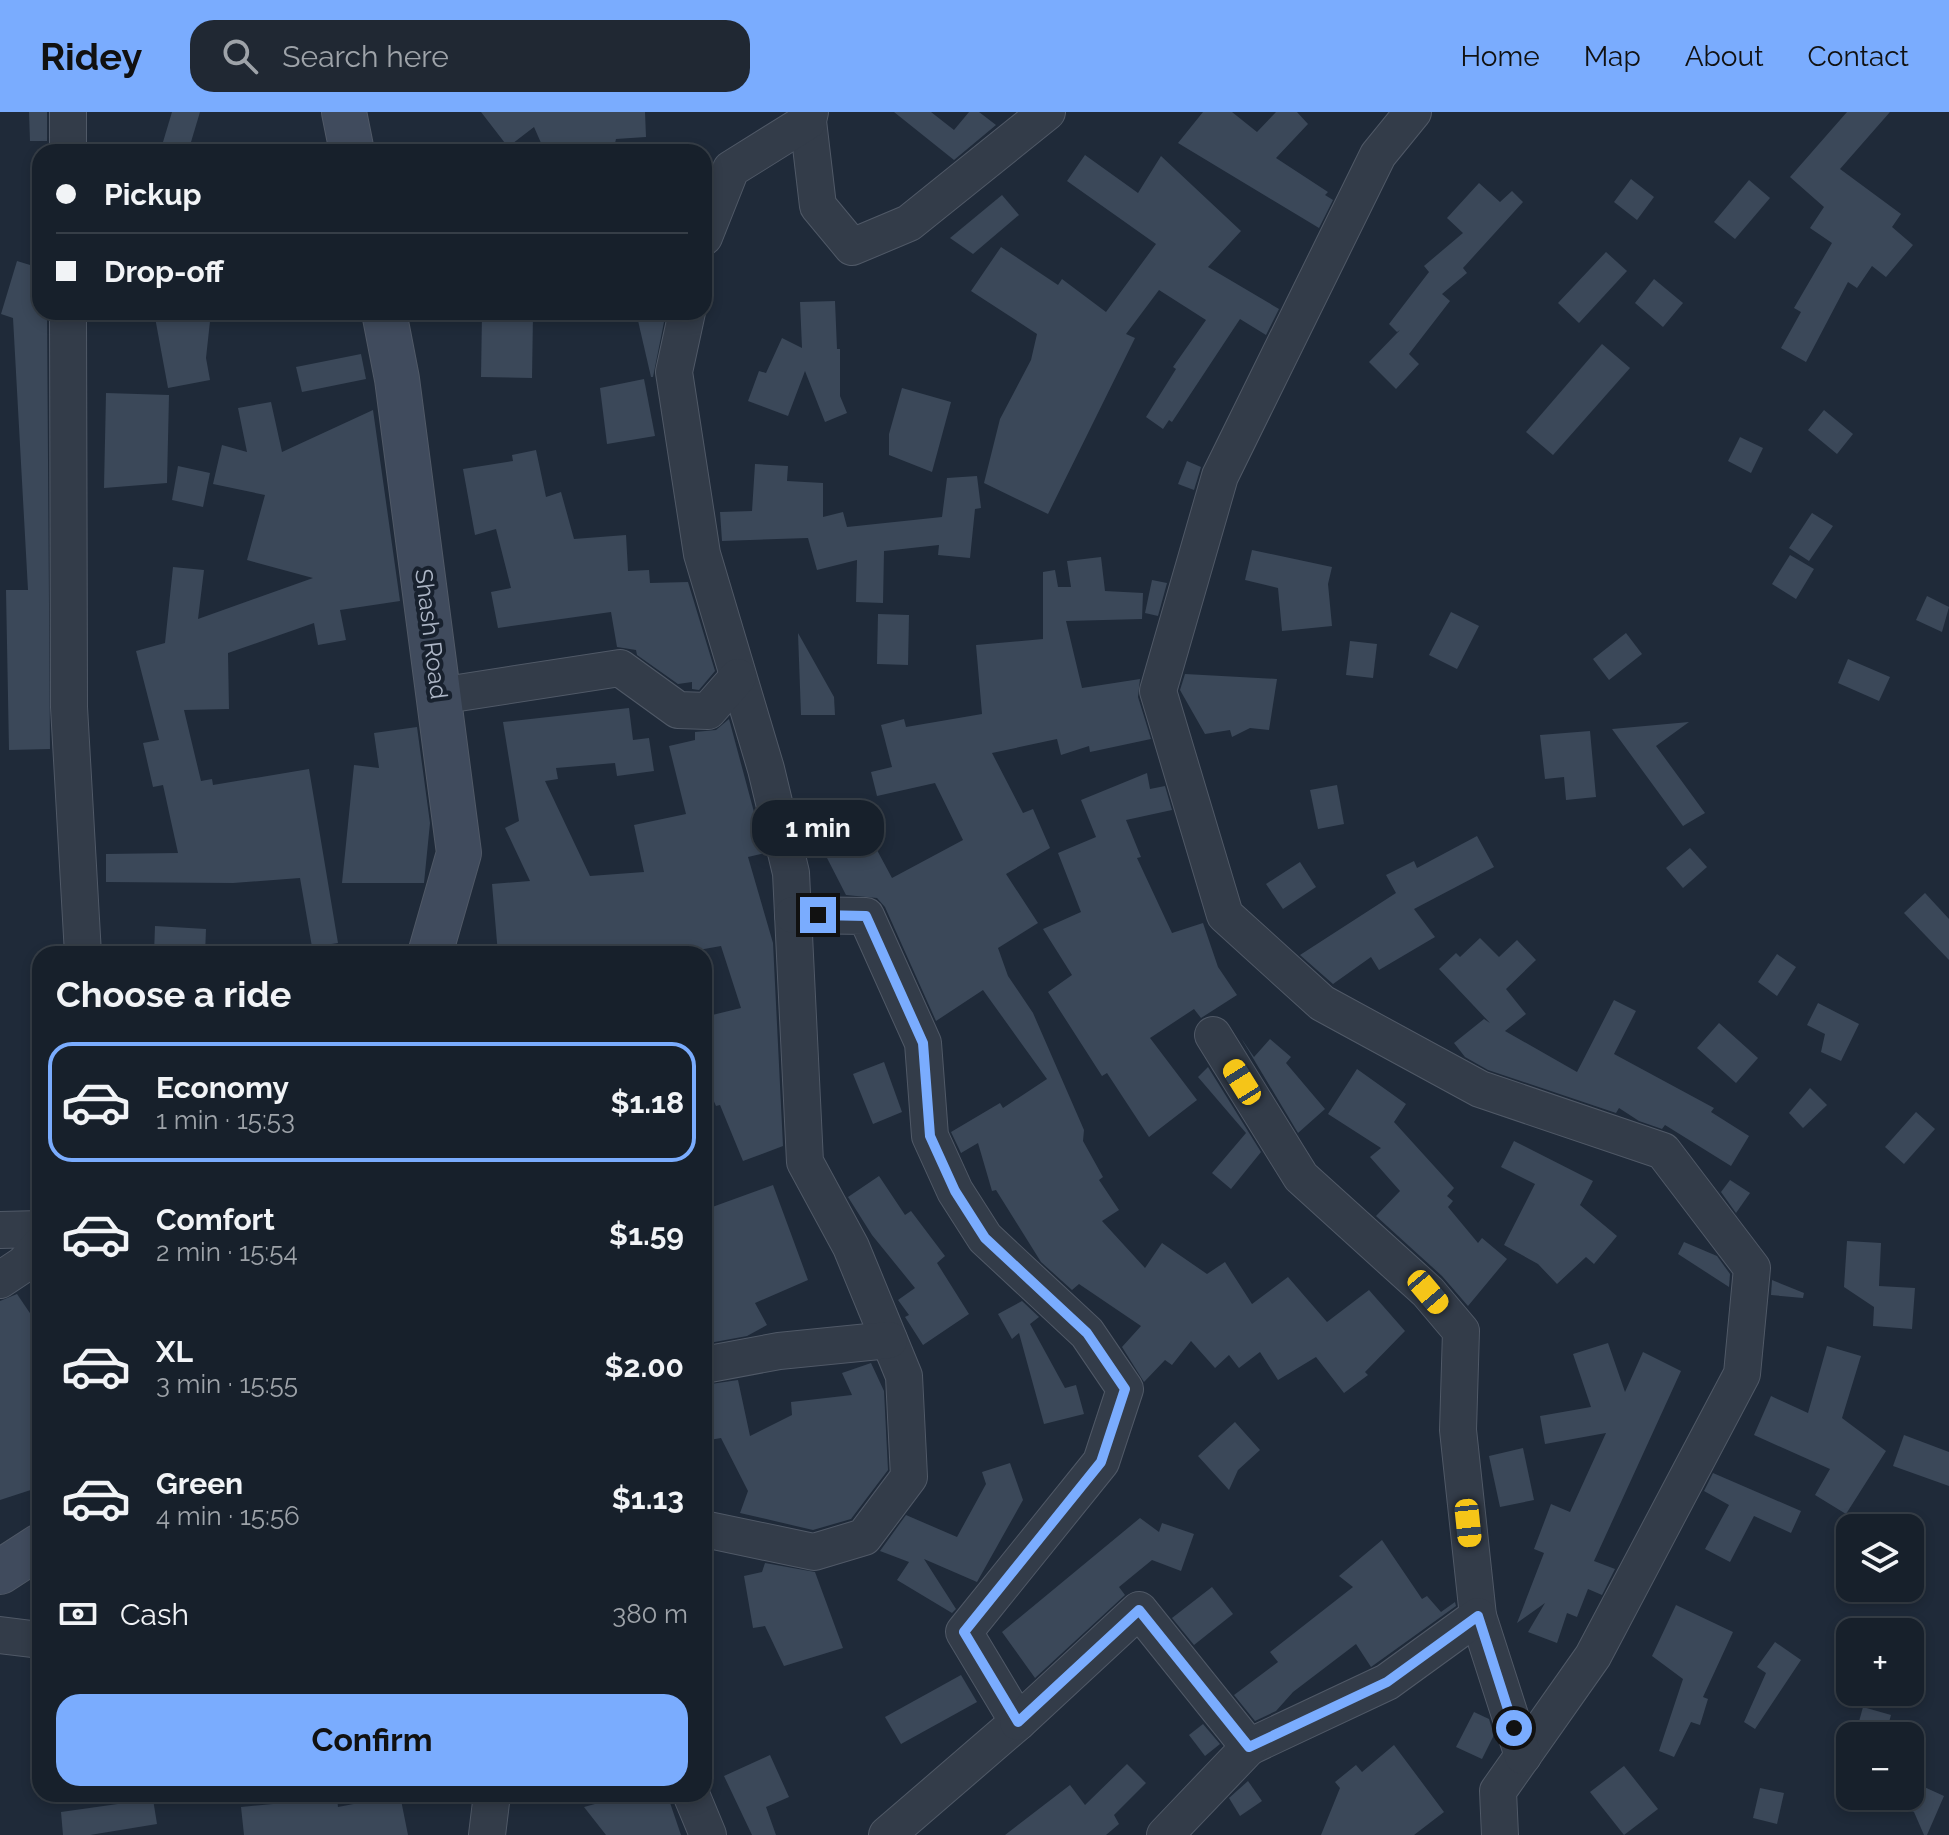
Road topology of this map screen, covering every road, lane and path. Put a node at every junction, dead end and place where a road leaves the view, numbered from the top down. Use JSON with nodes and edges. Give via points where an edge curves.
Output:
{"nodes":[{"id":1,"x":68,"y":112,"type":"edge"},
{"id":2,"x":344,"y":112,"type":"edge"},
{"id":3,"x":1047,"y":112,"type":"edge"},
{"id":4,"x":1413,"y":112,"type":"edge"},
{"id":5,"x":809,"y":117,"type":"edge"},
{"id":6,"x":68,"y":144,"type":"edge"},
{"id":7,"x":350,"y":144,"type":"edge"},
{"id":8,"x":712,"y":217,"type":"edge"},
{"id":9,"x":68,"y":320,"type":"edge"},
{"id":10,"x":386,"y":320,"type":"edge"},
{"id":11,"x":685,"y":320,"type":"edge"},
{"id":12,"x":738,"y":677,"type":"junction"},
{"id":13,"x":439,"y":696,"type":"junction"},
{"id":14,"x":793,"y":915,"type":"junction"},
{"id":15,"x":83,"y":946,"type":"edge"},
{"id":16,"x":432,"y":946,"type":"edge"},
{"id":17,"x":1213,"y":1035,"type":"dead end"},
{"id":18,"x":32,"y":1229,"type":"edge"},
{"id":19,"x":0,"y":1230,"type":"edge"},
{"id":20,"x":32,"y":1254,"type":"edge"},
{"id":21,"x":0,"y":1280,"type":"edge"},
{"id":22,"x":889,"y":1340,"type":"junction"},
{"id":23,"x":712,"y":1364,"type":"edge"},
{"id":24,"x":712,"y":1531,"type":"edge"},
{"id":25,"x":32,"y":1551,"type":"edge"},
{"id":26,"x":0,"y":1572,"type":"edge"},
{"id":27,"x":1478,"y":1616,"type":"junction"},
{"id":28,"x":0,"y":1635,"type":"edge"},
{"id":29,"x":32,"y":1639,"type":"edge"},
{"id":30,"x":1018,"y":1722,"type":"junction"},
{"id":31,"x":1249,"y":1747,"type":"junction"},
{"id":32,"x":1523,"y":1756,"type":"junction"},
{"id":33,"x":491,"y":1802,"type":"edge"},
{"id":34,"x":694,"y":1802,"type":"edge"},
{"id":35,"x":487,"y":1835,"type":"edge"},
{"id":36,"x":708,"y":1835,"type":"edge"},
{"id":37,"x":887,"y":1835,"type":"edge"},
{"id":38,"x":1165,"y":1835,"type":"edge"},
{"id":39,"x":1500,"y":1835,"type":"edge"}],
"edges":[{"from":1,"to":6,"type":"street"},
{"from":2,"to":7,"type":"street"},
{"from":3,"to":5,"type":"street","via":[[909,223],[852,247],[818,206]]},
{"from":4,"to":32,"type":"street","via":[[1378,155],[1220,476],[1158,691],[1225,915],[1322,1003],[1467,1082],[1663,1151],[1752,1268],[1742,1374],[1593,1656]]},
{"from":5,"to":8,"type":"street","via":[[731,169]]},
{"from":9,"to":15,"type":"street","via":[[69,707]]},
{"from":10,"to":13,"type":"street","name":"Shash Road"},
{"from":11,"to":12,"type":"street","via":[[674,372],[702,554]]},
{"from":12,"to":13,"type":"street","via":[[708,711],[678,710],[620,668]]},
{"from":12,"to":14,"type":"street","via":[[791,873]]},
{"from":13,"to":16,"type":"street","name":"Shash Road","via":[[459,853]]},
{"from":14,"to":22,"type":"street","via":[[805,1162],[851,1247]]},
{"from":14,"to":30,"type":"street","via":[[866,916],[923,1043],[930,1136],[955,1191],[985,1238],[1087,1333],[1125,1389],[1101,1462],[964,1632]]},
{"from":17,"to":27,"type":"street","via":[[1301,1177],[1428,1292],[1461,1331],[1458,1430]]},
{"from":18,"to":19,"type":"street"},
{"from":20,"to":21,"type":"street"},
{"from":22,"to":23,"type":"street"},
{"from":22,"to":24,"type":"street","via":[[904,1376],[909,1477],[864,1537],[814,1552]]},
{"from":25,"to":26,"type":"street"},
{"from":27,"to":31,"type":"street","via":[[1387,1682]]},
{"from":27,"to":32,"type":"street"},
{"from":28,"to":29,"type":"street"},
{"from":30,"to":31,"type":"street","via":[[1139,1610]]},
{"from":30,"to":37,"type":"street"},
{"from":31,"to":38,"type":"street"},
{"from":32,"to":39,"type":"street","via":[[1498,1791]]},
{"from":33,"to":35,"type":"street"},
{"from":34,"to":36,"type":"street"}]}
